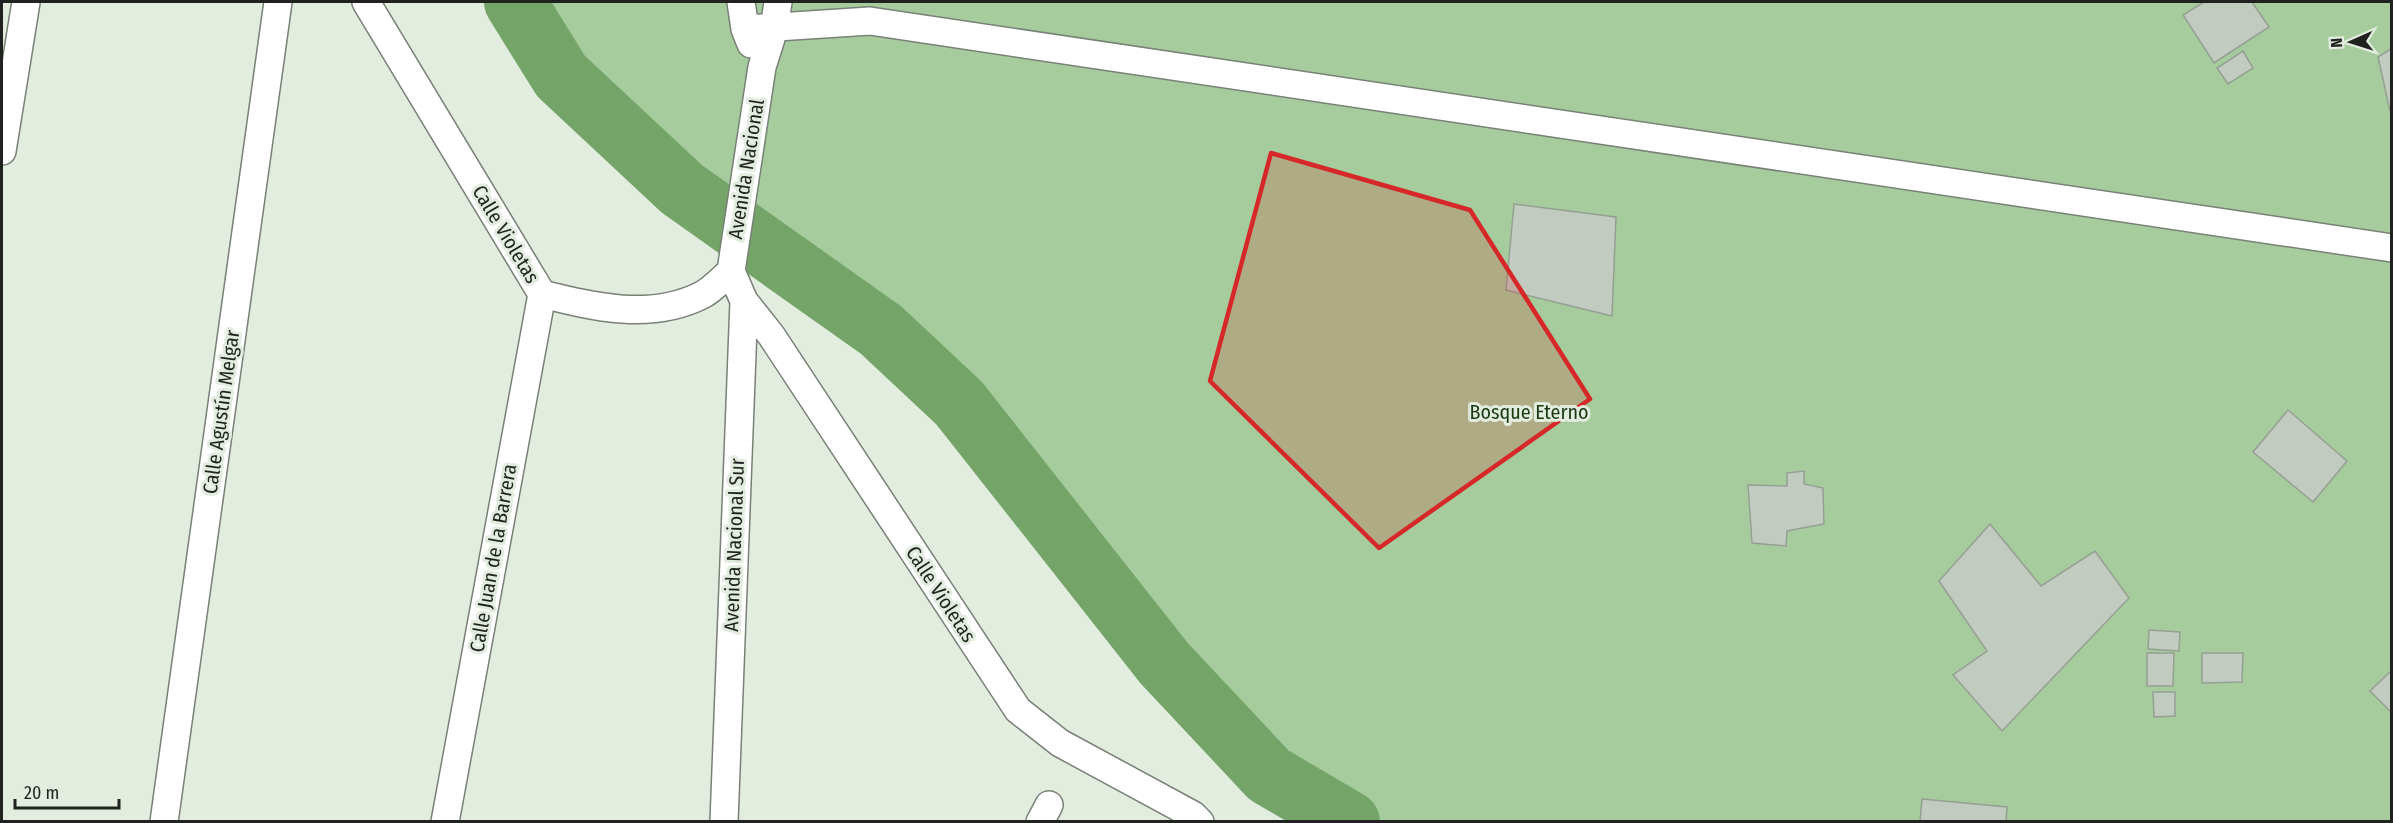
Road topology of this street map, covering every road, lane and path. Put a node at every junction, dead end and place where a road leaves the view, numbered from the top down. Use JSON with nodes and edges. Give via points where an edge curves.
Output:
{"nodes":[{"id":1,"x":26,"y":2,"type":"edge"},
{"id":2,"x":278,"y":2,"type":"edge"},
{"id":3,"x":366,"y":2,"type":"edge"},
{"id":4,"x":741,"y":2,"type":"edge"},
{"id":5,"x":778,"y":2,"type":"edge"},
{"id":6,"x":745,"y":29,"type":"junction"},
{"id":7,"x":774,"y":29,"type":"junction"},
{"id":8,"x":762,"y":67,"type":"junction"},
{"id":9,"x":2,"y":151,"type":"edge"},
{"id":10,"x":2391,"y":248,"type":"edge"},
{"id":11,"x":731,"y":272,"type":"junction"},
{"id":12,"x":542,"y":294,"type":"junction"},
{"id":13,"x":744,"y":301,"type":"junction"},
{"id":14,"x":164,"y":822,"type":"edge"},
{"id":15,"x":445,"y":822,"type":"edge"},
{"id":16,"x":724,"y":822,"type":"edge"},
{"id":17,"x":1200,"y":822,"type":"edge"}],
"edges":[{"from":1,"to":9,"type":"street"},
{"from":2,"to":14,"type":"street","name":"Calle Agustín Melgar"},
{"from":3,"to":12,"type":"street","name":"Calle Violetas"},
{"from":4,"to":6,"type":"street"},
{"from":5,"to":7,"type":"street","name":"Avenida Nacional"},
{"from":6,"to":7,"type":"street"},
{"from":6,"to":8,"type":"street"},
{"from":7,"to":8,"type":"street","name":"Avenida Nacional"},
{"from":7,"to":10,"type":"street","via":[[870,21]]},
{"from":8,"to":11,"type":"street","name":"Avenida Nacional"},
{"from":11,"to":12,"type":"street","name":"Calle Violetas","via":[[703,295],[658,310],[600,308]]},
{"from":11,"to":13,"type":"street","name":"Avenida Nacional Sur"},
{"from":12,"to":15,"type":"street","name":"Calle Juan de la Barrera"},
{"from":13,"to":16,"type":"street","name":"Avenida Nacional Sur"},
{"from":13,"to":17,"type":"street","name":"Calle Violetas","via":[[771,335],[1018,710],[1060,743]]}]}
